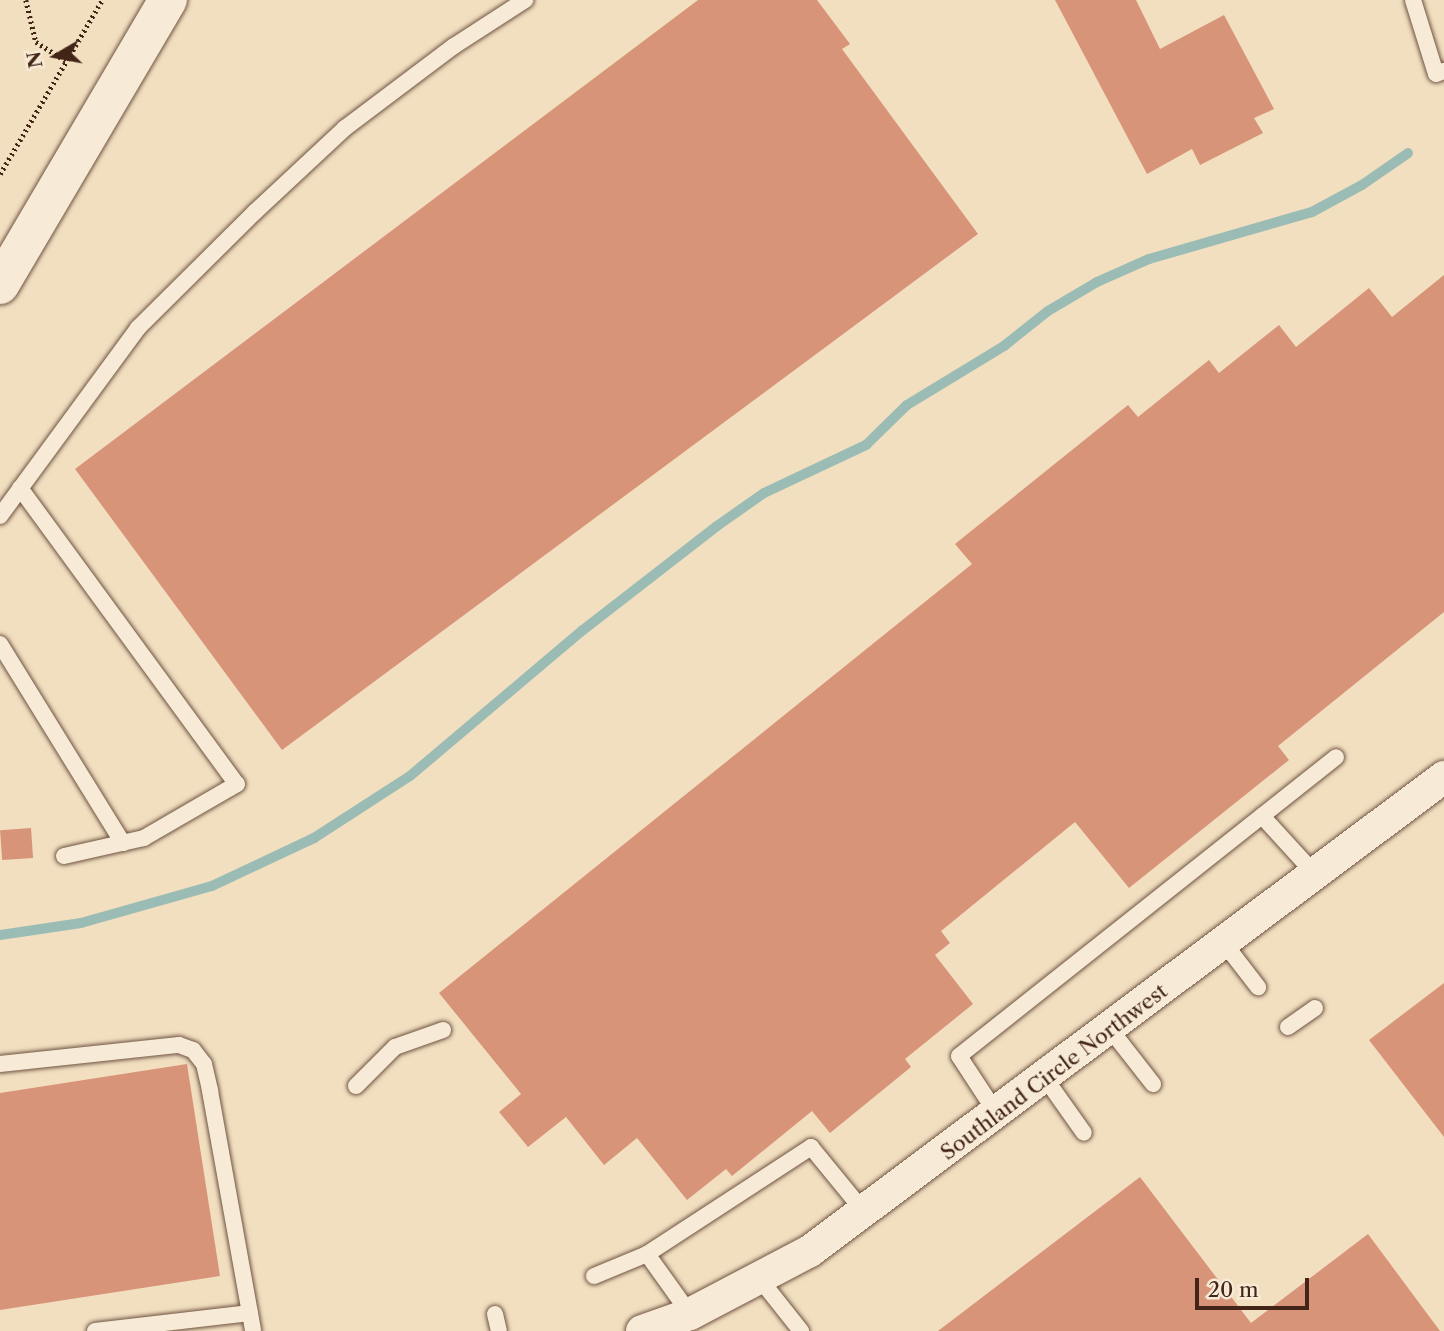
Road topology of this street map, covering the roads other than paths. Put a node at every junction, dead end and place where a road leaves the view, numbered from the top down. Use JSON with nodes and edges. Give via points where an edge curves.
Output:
{"nodes":[{"id":1,"x":168,"y":0,"type":"edge"},
{"id":2,"x":525,"y":0,"type":"edge"},
{"id":3,"x":1413,"y":0,"type":"edge"},
{"id":4,"x":1444,"y":71,"type":"edge"},
{"id":5,"x":0,"y":285,"type":"edge"},
{"id":6,"x":20,"y":488,"type":"junction"},
{"id":7,"x":0,"y":516,"type":"edge"},
{"id":8,"x":0,"y":644,"type":"edge"},
{"id":9,"x":1336,"y":757,"type":"dead end"},
{"id":10,"x":1444,"y":777,"type":"edge"},
{"id":11,"x":1262,"y":816,"type":"junction"},
{"id":12,"x":123,"y":843,"type":"junction"},
{"id":13,"x":64,"y":856,"type":"dead end"},
{"id":14,"x":1315,"y":874,"type":"junction"},
{"id":15,"x":1224,"y":943,"type":"junction"},
{"id":16,"x":1258,"y":987,"type":"dead end"},
{"id":17,"x":1315,"y":1008,"type":"dead end"},
{"id":18,"x":1288,"y":1027,"type":"dead end"},
{"id":19,"x":1110,"y":1029,"type":"junction"},
{"id":20,"x":443,"y":1030,"type":"dead end"},
{"id":21,"x":0,"y":1064,"type":"edge"},
{"id":22,"x":1045,"y":1078,"type":"junction"},
{"id":23,"x":1153,"y":1084,"type":"dead end"},
{"id":24,"x":356,"y":1086,"type":"dead end"},
{"id":25,"x":997,"y":1114,"type":"junction"},
{"id":26,"x":1084,"y":1133,"type":"dead end"},
{"id":27,"x":865,"y":1213,"type":"junction"},
{"id":28,"x":647,"y":1254,"type":"junction"},
{"id":29,"x":594,"y":1276,"type":"dead end"},
{"id":30,"x":760,"y":1278,"type":"junction"},
{"id":31,"x":250,"y":1313,"type":"junction"},
{"id":32,"x":495,"y":1314,"type":"dead end"},
{"id":33,"x":690,"y":1314,"type":"junction"},
{"id":34,"x":95,"y":1331,"type":"edge"},
{"id":35,"x":253,"y":1331,"type":"edge"},
{"id":36,"x":499,"y":1331,"type":"edge"},
{"id":37,"x":642,"y":1331,"type":"edge"},
{"id":38,"x":801,"y":1331,"type":"edge"}],
"edges":[{"from":1,"to":5,"type":"street"},
{"from":2,"to":6,"type":"lane","via":[[454,46],[345,128],[255,212],[138,328]]},
{"from":3,"to":4,"type":"lane","via":[[1436,74]]},
{"from":6,"to":7,"type":"lane"},
{"from":6,"to":12,"type":"lane","via":[[236,784],[144,838]]},
{"from":8,"to":12,"type":"lane"},
{"from":9,"to":11,"type":"lane"},
{"from":10,"to":14,"type":"street","name":"Southland Circle Northwest"},
{"from":11,"to":14,"type":"lane"},
{"from":11,"to":25,"type":"lane","via":[[959,1056]]},
{"from":12,"to":13,"type":"lane"},
{"from":14,"to":15,"type":"street","name":"Southland Circle Northwest"},
{"from":15,"to":16,"type":"lane"},
{"from":15,"to":19,"type":"street","name":"Southland Circle Northwest"},
{"from":17,"to":18,"type":"lane"},
{"from":19,"to":22,"type":"street","name":"Southland Circle Northwest"},
{"from":19,"to":23,"type":"lane"},
{"from":20,"to":24,"type":"lane","via":[[395,1047]]},
{"from":21,"to":31,"type":"lane","via":[[179,1045],[193,1050],[204,1064],[210,1091]]},
{"from":22,"to":25,"type":"street","name":"Southland Circle Northwest"},
{"from":22,"to":26,"type":"lane"},
{"from":25,"to":27,"type":"street","name":"Southland Circle Northwest"},
{"from":27,"to":28,"type":"lane","via":[[811,1147]]},
{"from":27,"to":30,"type":"street","name":"Southland Circle Northwest"},
{"from":28,"to":29,"type":"lane"},
{"from":28,"to":33,"type":"lane"},
{"from":30,"to":33,"type":"street","name":"Southland Circle Northwest"},
{"from":30,"to":38,"type":"lane"},
{"from":31,"to":34,"type":"lane"},
{"from":31,"to":35,"type":"lane"},
{"from":32,"to":36,"type":"lane"},
{"from":33,"to":37,"type":"street","name":"Southland Circle Northwest"}]}
